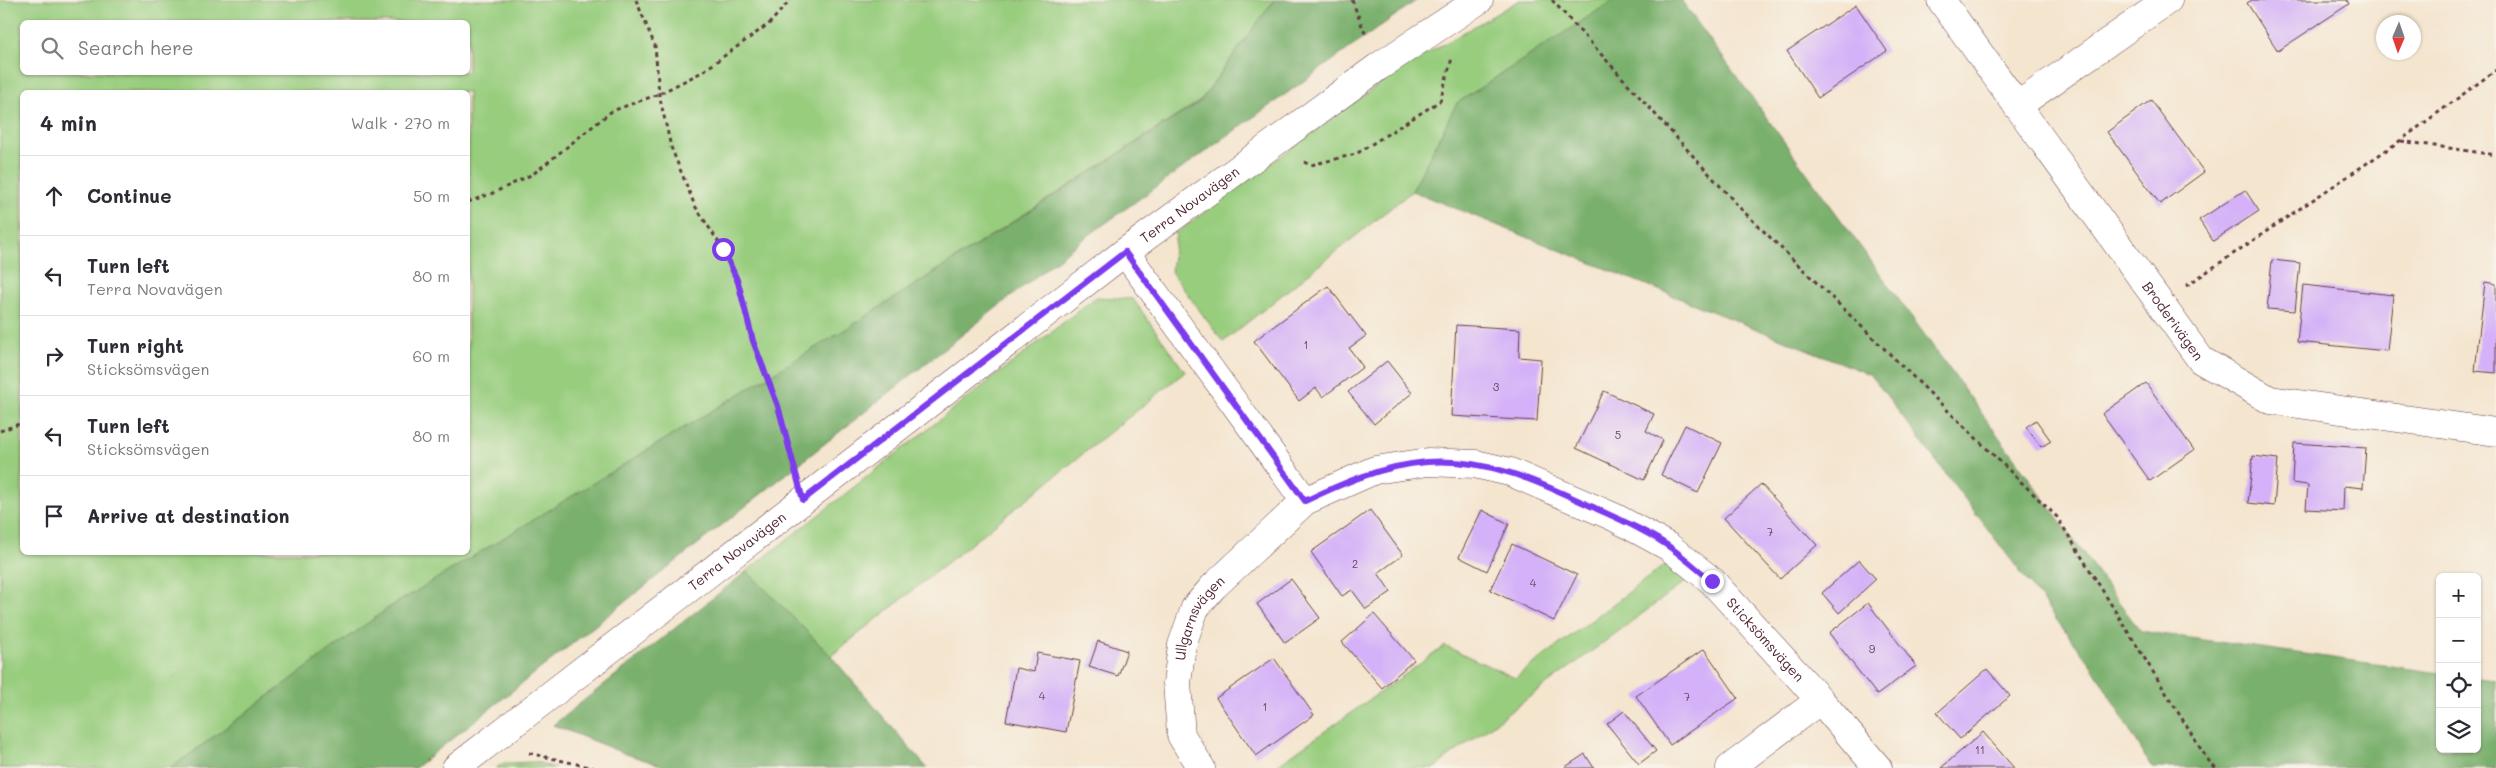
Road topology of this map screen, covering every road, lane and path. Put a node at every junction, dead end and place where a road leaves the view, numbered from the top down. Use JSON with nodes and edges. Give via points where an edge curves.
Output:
{"nodes":[{"id":1,"x":636,"y":0,"type":"edge"},
{"id":2,"x":790,"y":0,"type":"edge"},
{"id":3,"x":1552,"y":0,"type":"edge"},
{"id":4,"x":1941,"y":0,"type":"edge"},
{"id":5,"x":2168,"y":0,"type":"edge"},
{"id":6,"x":1472,"y":4,"type":"edge"},
{"id":7,"x":2496,"y":70,"type":"edge"},
{"id":8,"x":659,"y":94,"type":"junction"},
{"id":9,"x":2017,"y":106,"type":"junction"},
{"id":10,"x":2400,"y":140,"type":"junction"},
{"id":11,"x":1265,"y":150,"type":"junction"},
{"id":12,"x":2496,"y":156,"type":"edge"},
{"id":13,"x":470,"y":201,"type":"edge"},
{"id":14,"x":1125,"y":252,"type":"junction"},
{"id":15,"x":2160,"y":304,"type":"junction"},
{"id":16,"x":20,"y":424,"type":"edge"},
{"id":17,"x":0,"y":431,"type":"edge"},
{"id":18,"x":2496,"y":432,"type":"edge"},
{"id":19,"x":803,"y":500,"type":"junction"},
{"id":20,"x":1305,"y":501,"type":"junction"},
{"id":21,"x":1820,"y":700,"type":"junction"},
{"id":22,"x":498,"y":735,"type":"junction"},
{"id":23,"x":456,"y":768,"type":"edge"},
{"id":24,"x":594,"y":768,"type":"edge"},
{"id":25,"x":1201,"y":768,"type":"edge"},
{"id":26,"x":1730,"y":768,"type":"edge"},
{"id":27,"x":1878,"y":768,"type":"edge"},
{"id":28,"x":2216,"y":768,"type":"edge"}],
"edges":[{"from":1,"to":8,"type":"path","via":[[655,46]]},
{"from":2,"to":8,"type":"path","via":[[770,24],[702,72]]},
{"from":3,"to":28,"type":"path","via":[[1741,210],[2058,517],[2207,759]]},
{"from":4,"to":9,"type":"street","name":"Broderivägen"},
{"from":5,"to":9,"type":"street"},
{"from":6,"to":11,"type":"street","name":"Terra Novavägen","via":[[1378,67]]},
{"from":6,"to":11,"type":"path","via":[[1440,101],[1356,154],[1311,165]]},
{"from":7,"to":10,"type":"path"},
{"from":8,"to":13,"type":"path","via":[[612,111],[532,174]]},
{"from":8,"to":19,"type":"path","via":[[670,147],[695,206],[723,249],[738,282],[753,341],[778,406]]},
{"from":9,"to":15,"type":"street","name":"Broderivägen"},
{"from":10,"to":12,"type":"path"},
{"from":10,"to":15,"type":"path"},
{"from":11,"to":14,"type":"street","name":"Terra Novavägen"},
{"from":14,"to":19,"type":"street","name":"Terra Novavägen"},
{"from":14,"to":20,"type":"street"},
{"from":15,"to":18,"type":"street","name":"Broderivägen","via":[[2201,360],[2270,400]]},
{"from":16,"to":17,"type":"path"},
{"from":19,"to":22,"type":"street","name":"Terra Novavägen"},
{"from":20,"to":21,"type":"street","name":"Sticksömsvägen","via":[[1375,470],[1428,462],[1475,464],[1510,472],[1614,517],[1669,547],[1712,581]]},
{"from":20,"to":25,"type":"street","name":"Ullgarnsvägen","via":[[1213,587],[1195,608],[1182,646],[1176,683],[1182,734]]},
{"from":21,"to":26,"type":"street"},
{"from":21,"to":27,"type":"street","name":"Sticksömsvägen"},
{"from":22,"to":23,"type":"street","name":"Terra Novavägen"},
{"from":22,"to":24,"type":"path","via":[[511,751]]}]}
